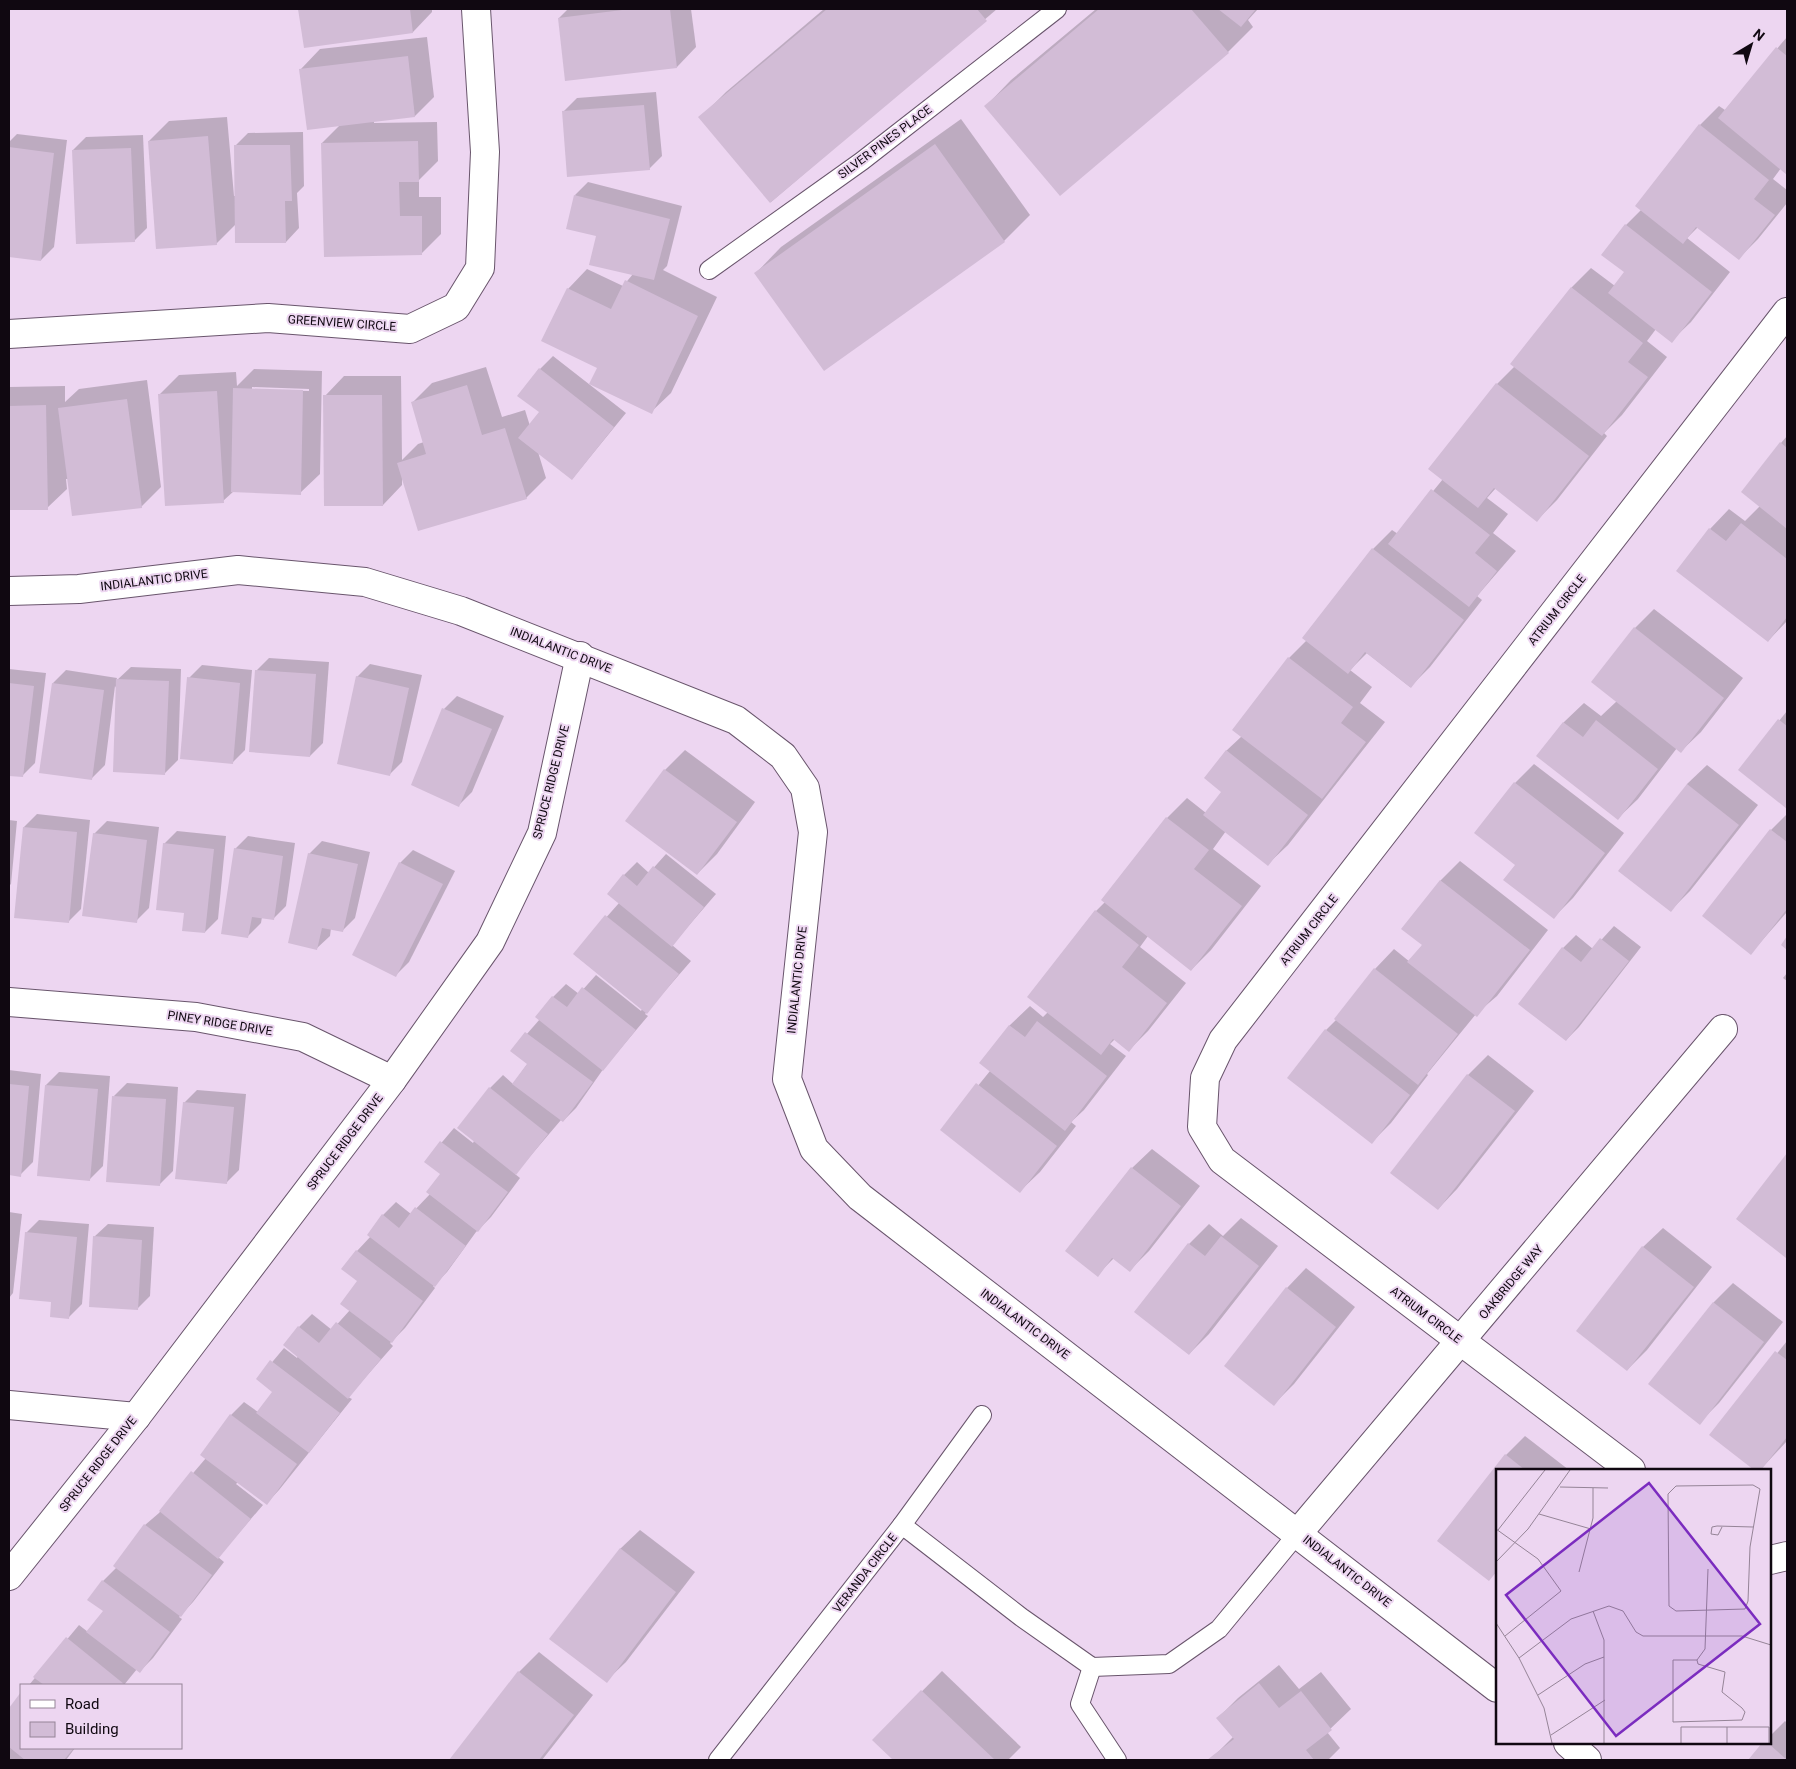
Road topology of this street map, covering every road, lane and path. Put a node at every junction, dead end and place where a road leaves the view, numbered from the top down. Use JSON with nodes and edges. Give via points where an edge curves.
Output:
{"nodes":[{"id":1,"x":476,"y":9,"type":"edge"},
{"id":2,"x":1057,"y":9,"type":"edge"},
{"id":3,"x":709,"y":270,"type":"dead end"},
{"id":4,"x":1787,"y":312,"type":"edge"},
{"id":5,"x":9,"y":334,"type":"edge"},
{"id":6,"x":9,"y":591,"type":"edge"},
{"id":7,"x":580,"y":656,"type":"junction"},
{"id":8,"x":9,"y":1002,"type":"edge"},
{"id":9,"x":1723,"y":1029,"type":"dead end"},
{"id":10,"x":392,"y":1080,"type":"junction"},
{"id":11,"x":1461,"y":1341,"type":"junction"},
{"id":12,"x":9,"y":1405,"type":"edge"},
{"id":13,"x":982,"y":1415,"type":"dead end"},
{"id":14,"x":136,"y":1417,"type":"junction"},
{"id":15,"x":1630,"y":1469,"type":"edge"},
{"id":16,"x":902,"y":1525,"type":"junction"},
{"id":17,"x":1298,"y":1533,"type":"junction"},
{"id":18,"x":1787,"y":1556,"type":"edge"},
{"id":19,"x":1771,"y":1560,"type":"edge"},
{"id":20,"x":9,"y":1576,"type":"edge"},
{"id":21,"x":1092,"y":1667,"type":"junction"},
{"id":22,"x":1496,"y":1687,"type":"edge"},
{"id":23,"x":1569,"y":1744,"type":"edge"},
{"id":24,"x":718,"y":1760,"type":"edge"},
{"id":25,"x":1118,"y":1760,"type":"edge"},
{"id":26,"x":1588,"y":1760,"type":"edge"}],
"edges":[{"from":1,"to":5,"type":"street","name":"GREENVIEW CIRCLE","via":[[485,152],[480,268],[456,307],[410,329],[268,318]]},
{"from":2,"to":3,"type":"lane","name":"SILVER PINES PLACE","via":[[862,161]]},
{"from":4,"to":11,"type":"street","name":"ATRIUM CIRCLE","via":[[1224,1040],[1206,1078],[1202,1127],[1222,1160]]},
{"from":6,"to":7,"type":"street","name":"INDIALANTIC DRIVE","via":[[80,588],[238,570],[365,582],[461,611]]},
{"from":7,"to":10,"type":"street","name":"SPRUCE RIDGE DRIVE","via":[[542,833],[490,942]]},
{"from":7,"to":17,"type":"street","name":"INDIALANTIC DRIVE","via":[[736,720],[783,756],[805,788],[813,832],[787,1079],[814,1149],[860,1197]]},
{"from":8,"to":10,"type":"street","name":"PINEY RIDGE DRIVE","via":[[196,1017],[303,1037]]},
{"from":9,"to":11,"type":"street","name":"OAKBRIDGE WAY"},
{"from":10,"to":14,"type":"street","name":"SPRUCE RIDGE DRIVE"},
{"from":11,"to":15,"type":"street","name":"ATRIUM CIRCLE"},
{"from":11,"to":17,"type":"street","name":"OAKBRIDGE WAY"},
{"from":12,"to":14,"type":"street"},
{"from":13,"to":16,"type":"lane"},
{"from":14,"to":20,"type":"street","name":"SPRUCE RIDGE DRIVE"},
{"from":16,"to":21,"type":"lane","name":"VERANDA CIRCLE"},
{"from":16,"to":24,"type":"lane","name":"VERANDA CIRCLE"},
{"from":17,"to":21,"type":"lane","via":[[1220,1629],[1169,1664]]},
{"from":17,"to":22,"type":"street","name":"INDIALANTIC DRIVE"},
{"from":18,"to":19,"type":"street"},
{"from":21,"to":25,"type":"lane","via":[[1080,1704]]},
{"from":23,"to":26,"type":"street"}]}
